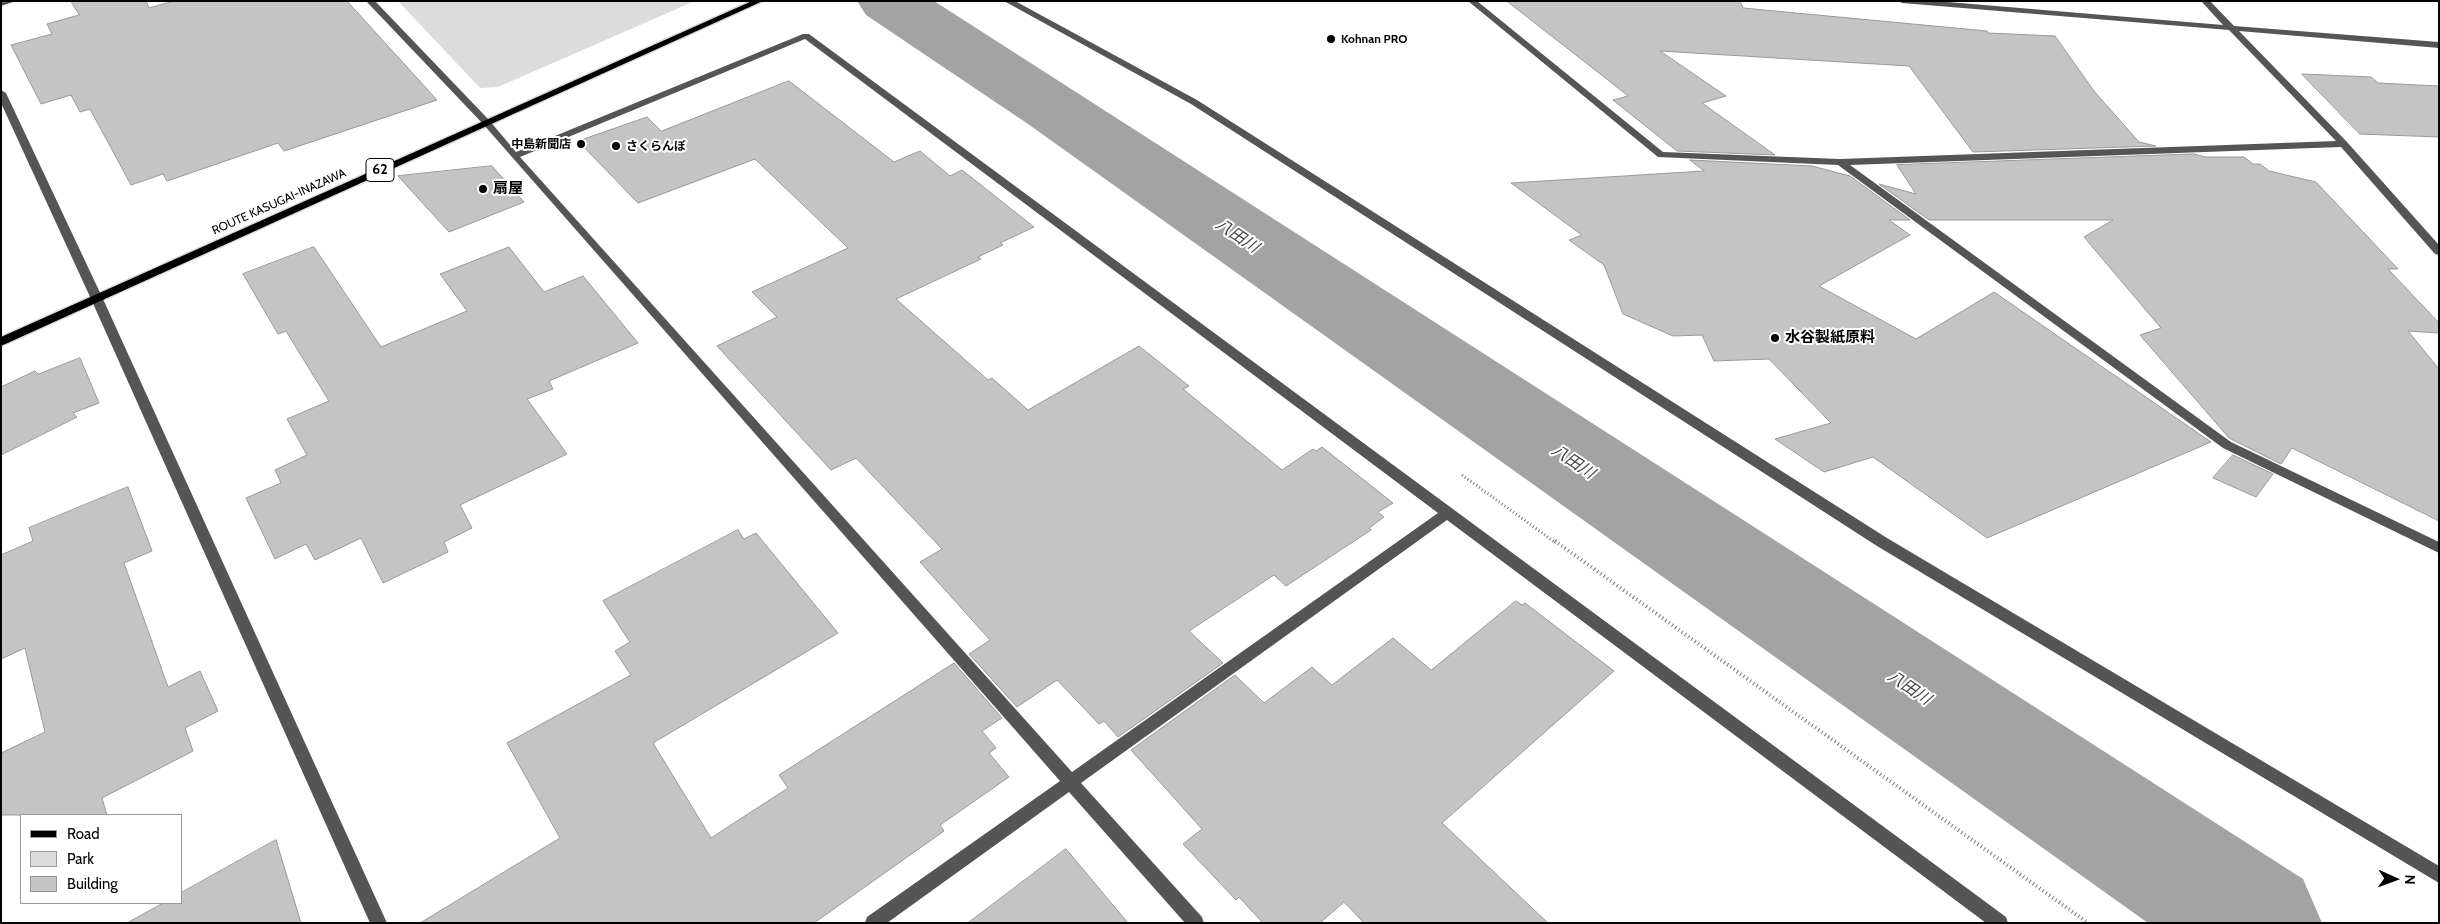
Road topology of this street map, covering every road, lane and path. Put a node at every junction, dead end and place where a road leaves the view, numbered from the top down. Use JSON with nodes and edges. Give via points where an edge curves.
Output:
{"nodes":[{"id":1,"x":12,"y":1,"type":"edge"},
{"id":2,"x":370,"y":1,"type":"edge"},
{"id":3,"x":759,"y":1,"type":"edge"},
{"id":4,"x":1008,"y":1,"type":"edge"},
{"id":5,"x":1472,"y":1,"type":"edge"},
{"id":6,"x":1902,"y":1,"type":"edge"},
{"id":7,"x":2205,"y":1,"type":"edge"},
{"id":8,"x":1922,"y":2,"type":"edge"},
{"id":9,"x":1,"y":4,"type":"edge"},
{"id":10,"x":2230,"y":29,"type":"junction"},
{"id":11,"x":2439,"y":45,"type":"edge"},
{"id":12,"x":1,"y":93,"type":"edge"},
{"id":13,"x":486,"y":122,"type":"junction"},
{"id":14,"x":2344,"y":144,"type":"junction"},
{"id":15,"x":514,"y":156,"type":"junction"},
{"id":16,"x":1840,"y":162,"type":"junction"},
{"id":17,"x":2439,"y":252,"type":"edge"},
{"id":18,"x":97,"y":299,"type":"junction"},
{"id":19,"x":1,"y":342,"type":"edge"},
{"id":20,"x":1447,"y":512,"type":"junction"},
{"id":21,"x":2439,"y":548,"type":"edge"},
{"id":22,"x":1072,"y":783,"type":"junction"},
{"id":23,"x":2439,"y":875,"type":"edge"},
{"id":24,"x":380,"y":923,"type":"edge"},
{"id":25,"x":874,"y":923,"type":"edge"},
{"id":26,"x":1196,"y":923,"type":"edge"},
{"id":27,"x":2000,"y":923,"type":"edge"}],
"edges":[{"from":1,"to":9,"type":"street"},
{"from":2,"to":13,"type":"street"},
{"from":3,"to":13,"type":"main road","name":"ROUTE KASUGAI-INAZAWA","number":"62"},
{"from":4,"to":23,"type":"street","via":[[1194,102],[1882,542]]},
{"from":5,"to":16,"type":"street","via":[[1661,155]]},
{"from":6,"to":8,"type":"street"},
{"from":7,"to":10,"type":"street"},
{"from":8,"to":10,"type":"street"},
{"from":10,"to":11,"type":"street"},
{"from":10,"to":14,"type":"street"},
{"from":12,"to":18,"type":"street"},
{"from":13,"to":15,"type":"street"},
{"from":13,"to":18,"type":"main road","name":"ROUTE KASUGAI-INAZAWA","number":"62"},
{"from":14,"to":16,"type":"street"},
{"from":14,"to":17,"type":"street"},
{"from":15,"to":20,"type":"street","via":[[806,36]]},
{"from":15,"to":22,"type":"street"},
{"from":16,"to":21,"type":"street","via":[[2227,445]]},
{"from":18,"to":19,"type":"main road","name":"ROUTE KASUGAI-INAZAWA","number":"62"},
{"from":18,"to":24,"type":"street"},
{"from":20,"to":22,"type":"street"},
{"from":20,"to":27,"type":"street"},
{"from":22,"to":25,"type":"street"},
{"from":22,"to":26,"type":"street"}]}
